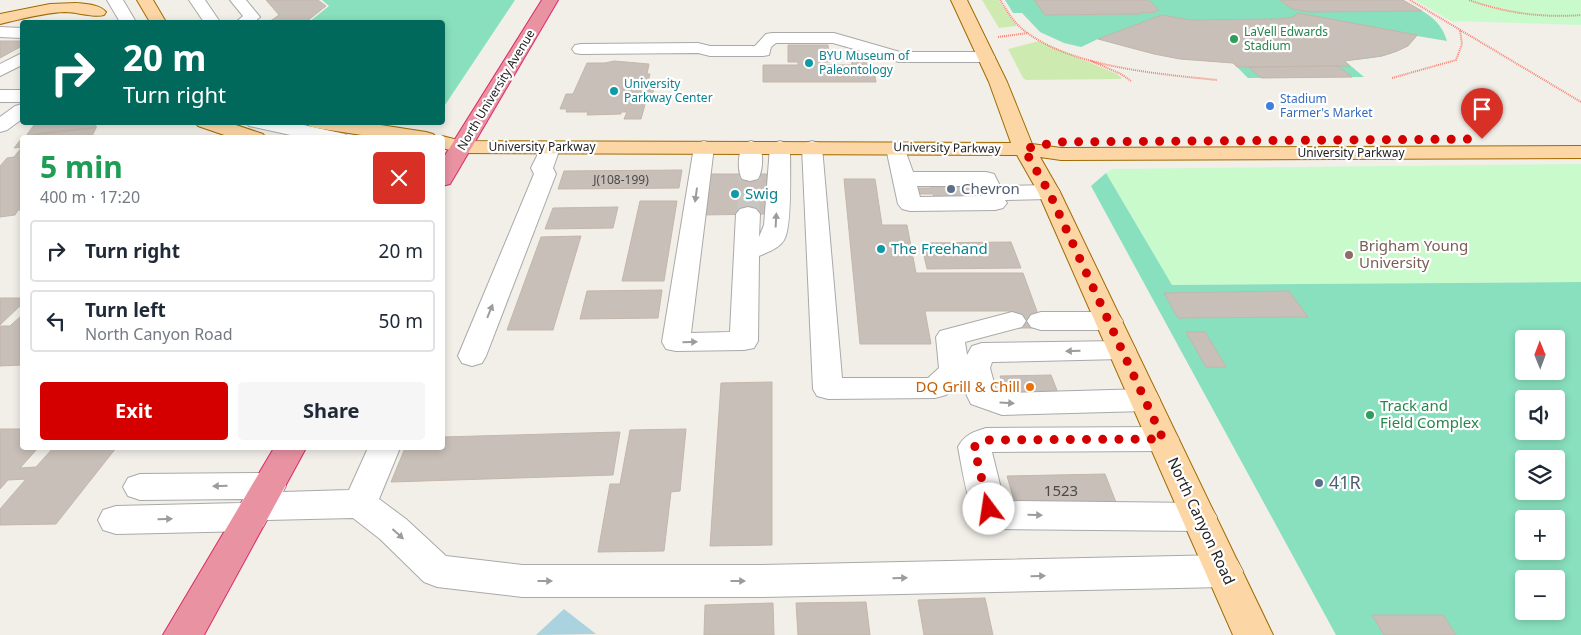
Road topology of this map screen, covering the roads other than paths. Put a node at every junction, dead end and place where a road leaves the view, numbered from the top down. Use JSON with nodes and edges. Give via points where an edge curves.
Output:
{"nodes":[{"id":1,"x":26,"y":0,"type":"edge"},
{"id":2,"x":115,"y":0,"type":"edge"},
{"id":3,"x":145,"y":0,"type":"edge"},
{"id":4,"x":196,"y":0,"type":"edge"},
{"id":5,"x":238,"y":0,"type":"edge"},
{"id":6,"x":550,"y":0,"type":"edge"},
{"id":7,"x":959,"y":0,"type":"edge"},
{"id":8,"x":100,"y":9,"type":"edge"},
{"id":9,"x":0,"y":13,"type":"edge"},
{"id":10,"x":0,"y":19,"type":"edge"},
{"id":11,"x":115,"y":20,"type":"edge"},
{"id":12,"x":127,"y":20,"type":"edge"},
{"id":13,"x":157,"y":20,"type":"edge"},
{"id":14,"x":211,"y":20,"type":"edge"},
{"id":15,"x":247,"y":20,"type":"edge"},
{"id":16,"x":0,"y":32,"type":"edge"},
{"id":17,"x":20,"y":32,"type":"edge"},
{"id":18,"x":581,"y":49,"type":"dead end"},
{"id":19,"x":986,"y":57,"type":"junction"},
{"id":20,"x":20,"y":59,"type":"edge"},
{"id":21,"x":0,"y":73,"type":"edge"},
{"id":22,"x":20,"y":75,"type":"edge"},
{"id":23,"x":0,"y":96,"type":"edge"},
{"id":24,"x":20,"y":96,"type":"edge"},
{"id":25,"x":20,"y":111,"type":"edge"},
{"id":26,"x":215,"y":125,"type":"edge"},
{"id":27,"x":271,"y":125,"type":"edge"},
{"id":28,"x":337,"y":125,"type":"edge"},
{"id":29,"x":0,"y":126,"type":"edge"},
{"id":30,"x":246,"y":135,"type":"edge"},
{"id":31,"x":323,"y":135,"type":"edge"},
{"id":32,"x":405,"y":135,"type":"edge"},
{"id":33,"x":1581,"y":138,"type":"edge"},
{"id":34,"x":447,"y":146,"type":"edge"},
{"id":35,"x":704,"y":147,"type":"junction"},
{"id":36,"x":751,"y":147,"type":"junction"},
{"id":37,"x":780,"y":147,"type":"junction"},
{"id":38,"x":812,"y":147,"type":"junction"},
{"id":39,"x":550,"y":148,"type":"junction"},
{"id":40,"x":896,"y":148,"type":"junction"},
{"id":41,"x":966,"y":148,"type":"junction"},
{"id":42,"x":1024,"y":149,"type":"junction"},
{"id":43,"x":1581,"y":152,"type":"edge"},
{"id":44,"x":445,"y":159,"type":"edge"},
{"id":45,"x":750,"y":174,"type":"tunnel mouth"},
{"id":46,"x":984,"y":186,"type":"junction"},
{"id":47,"x":1049,"y":192,"type":"junction"},
{"id":48,"x":748,"y":214,"type":"tunnel mouth"},
{"id":49,"x":747,"y":252,"type":"junction"},
{"id":50,"x":1012,"y":321,"type":"dead end"},
{"id":51,"x":1041,"y":321,"type":"dead end"},
{"id":52,"x":1109,"y":321,"type":"junction"},
{"id":53,"x":1122,"y":350,"type":"junction"},
{"id":54,"x":472,"y":356,"type":"dead end"},
{"id":55,"x":1145,"y":400,"type":"junction"},
{"id":56,"x":1163,"y":439,"type":"junction"},
{"id":57,"x":289,"y":450,"type":"edge"},
{"id":58,"x":383,"y":450,"type":"edge"},
{"id":59,"x":140,"y":487,"type":"dead end"},
{"id":60,"x":259,"y":503,"type":"junction"},
{"id":61,"x":360,"y":504,"type":"junction"},
{"id":62,"x":1199,"y":517,"type":"junction"},
{"id":63,"x":116,"y":520,"type":"dead end"},
{"id":64,"x":1224,"y":571,"type":"junction"},
{"id":65,"x":182,"y":635,"type":"edge"},
{"id":66,"x":1253,"y":635,"type":"edge"}],
"edges":[{"from":1,"to":9,"type":"main road"},
{"from":2,"to":12,"type":"lane"},
{"from":3,"to":13,"type":"main road"},
{"from":4,"to":14,"type":"lane"},
{"from":5,"to":15,"type":"lane","via":[[252,17]]},
{"from":6,"to":34,"type":"highway","name":"North University Avenue"},
{"from":7,"to":19,"type":"main road","name":"North Canyon Road"},
{"from":8,"to":10,"type":"main road","via":[[64,8]]},
{"from":8,"to":11,"type":"lane"},
{"from":16,"to":17,"type":"lane"},
{"from":18,"to":19,"type":"lane","via":[[763,51],[763,45],[772,38],[834,38],[899,58]]},
{"from":19,"to":42,"type":"main road","name":"North Canyon Road"},
{"from":20,"to":21,"type":"lane"},
{"from":21,"to":22,"type":"lane"},
{"from":23,"to":24,"type":"lane"},
{"from":25,"to":29,"type":"lane"},
{"from":26,"to":30,"type":"main road"},
{"from":27,"to":31,"type":"lane"},
{"from":28,"to":32,"type":"main road"},
{"from":33,"to":42,"type":"main road","name":"University Parkway","via":[[1057,142]]},
{"from":34,"to":39,"type":"main road","name":"University Parkway"},
{"from":34,"to":44,"type":"highway","name":"North University Avenue"},
{"from":35,"to":36,"type":"main road","name":"University Parkway"},
{"from":35,"to":39,"type":"main road","name":"University Parkway"},
{"from":35,"to":49,"type":"lane","one_way":true,"via":[[676,342],[744,341]]},
{"from":36,"to":37,"type":"main road","name":"University Parkway"},
{"from":36,"to":45,"type":"lane"},
{"from":37,"to":38,"type":"main road","name":"University Parkway"},
{"from":49,"to":37,"type":"lane","one_way":true,"via":[[774,238]]},
{"from":38,"to":40,"type":"main road","name":"University Parkway"},
{"from":38,"to":50,"type":"lane","via":[[828,389],[935,388],[954,371],[950,337]]},
{"from":54,"to":39,"type":"lane","one_way":true,"via":[[545,174],[542,168]]},
{"from":40,"to":41,"type":"main road","name":"University Parkway"},
{"from":40,"to":46,"type":"lane","via":[[910,204],[995,203]]},
{"from":41,"to":42,"type":"main road","name":"University Parkway"},
{"from":41,"to":46,"type":"lane"},
{"from":42,"to":43,"type":"main road","name":"University Parkway","via":[[1061,154]]},
{"from":42,"to":47,"type":"main road","name":"North Canyon Road"},
{"from":46,"to":47,"type":"lane"},
{"from":47,"to":52,"type":"main road","name":"North Canyon Road"},
{"from":48,"to":49,"type":"lane"},
{"from":51,"to":52,"type":"lane"},
{"from":52,"to":53,"type":"main road","name":"North Canyon Road"},
{"from":53,"to":55,"type":"main road","name":"North Canyon Road"},
{"from":53,"to":55,"type":"lane","one_way":true,"via":[[982,353],[975,368],[982,396],[1002,404]]},
{"from":55,"to":56,"type":"main road","name":"North Canyon Road"},
{"from":56,"to":62,"type":"main road","name":"North Canyon Road"},
{"from":56,"to":62,"type":"lane","one_way":true,"via":[[986,440],[974,447],[989,509],[998,515]]},
{"from":57,"to":60,"type":"highway"},
{"from":58,"to":61,"type":"lane"},
{"from":60,"to":59,"type":"lane","one_way":true},
{"from":60,"to":61,"type":"lane"},
{"from":63,"to":60,"type":"lane","one_way":true},
{"from":60,"to":65,"type":"highway"},
{"from":61,"to":64,"type":"lane","one_way":true,"via":[[393,529],[438,571],[522,581],[759,581]]},
{"from":62,"to":64,"type":"main road","name":"North Canyon Road"},
{"from":64,"to":66,"type":"main road","name":"North Canyon Road"}]}
